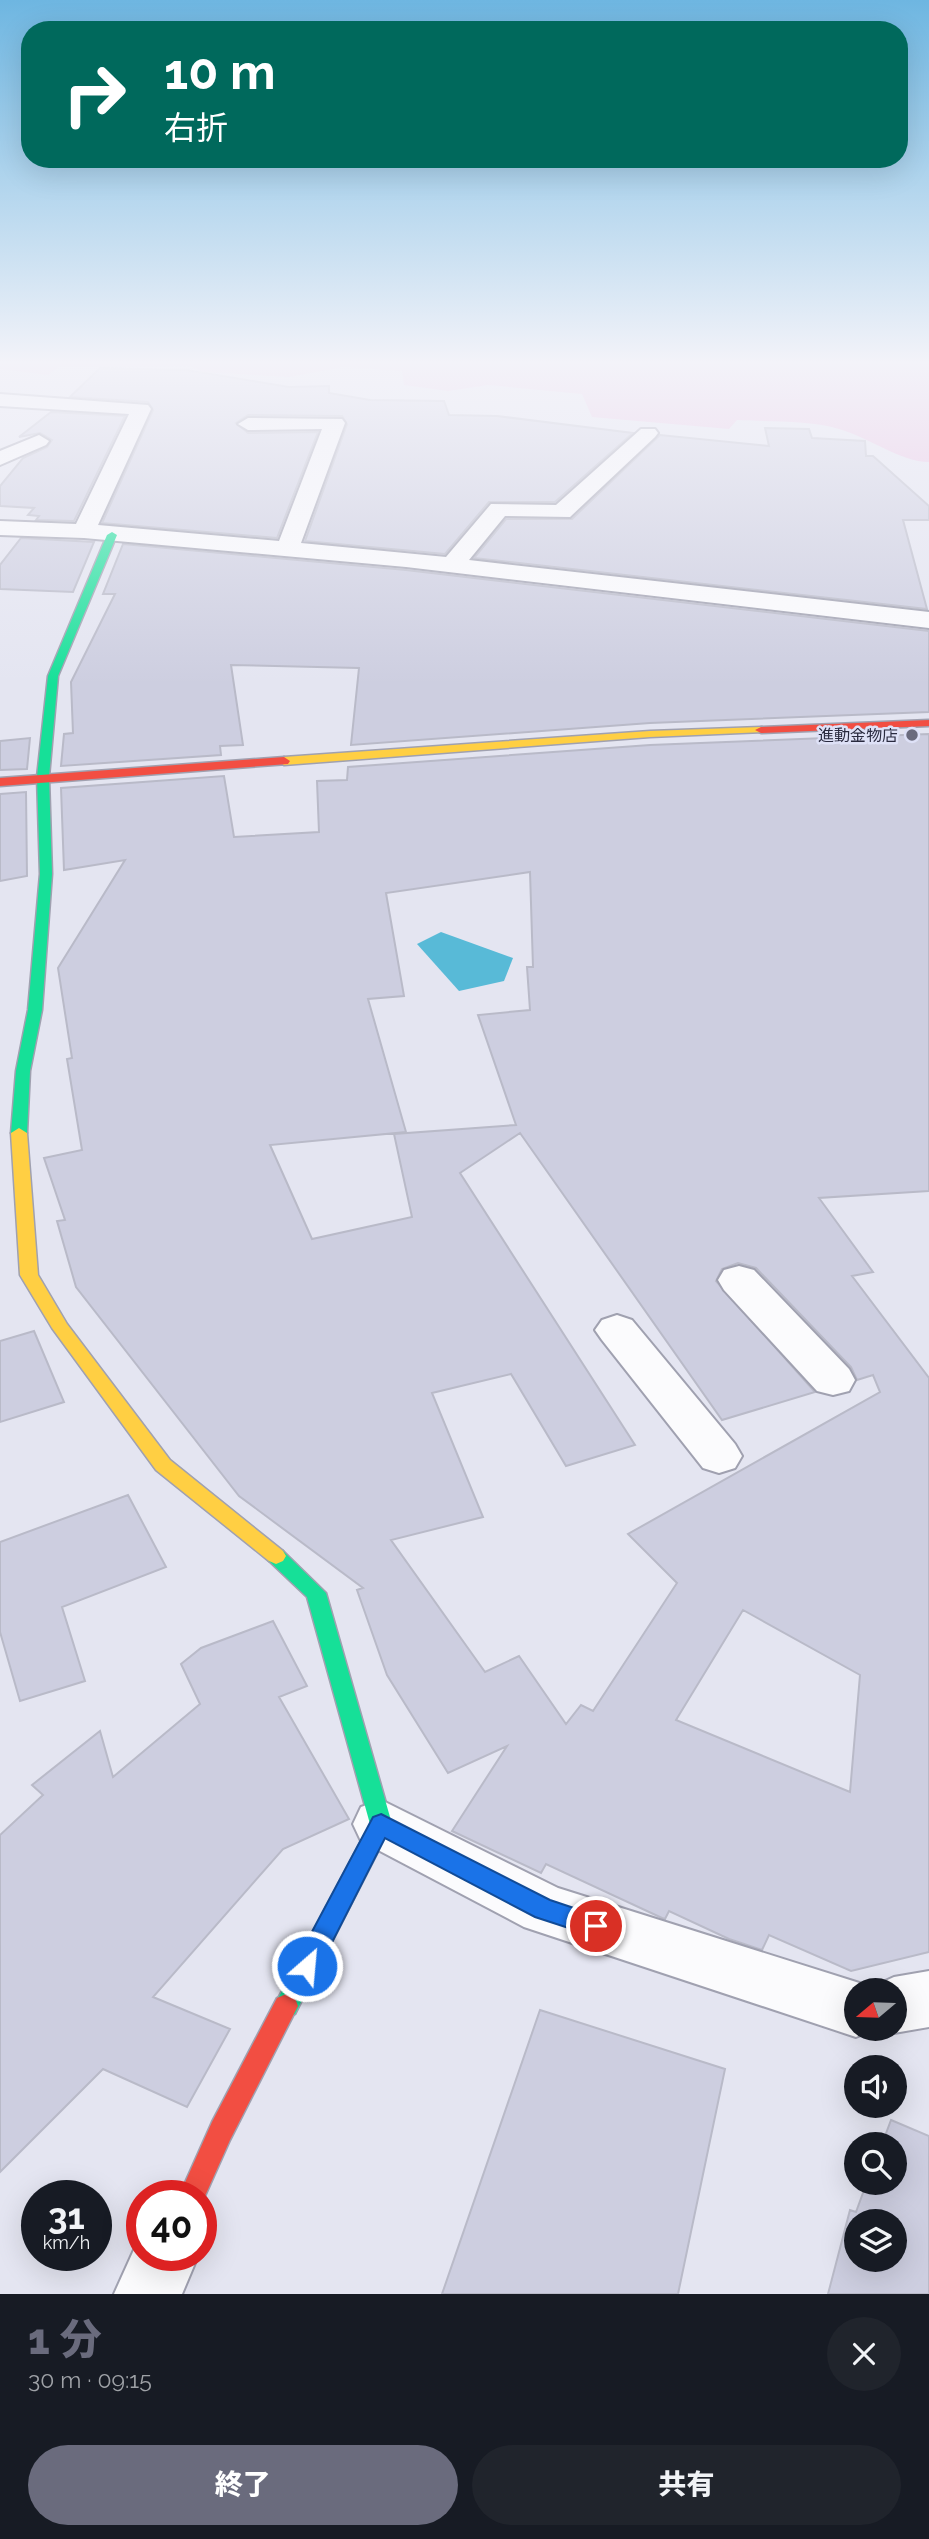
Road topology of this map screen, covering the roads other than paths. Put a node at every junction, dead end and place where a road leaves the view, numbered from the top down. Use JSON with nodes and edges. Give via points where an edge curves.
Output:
{"nodes":[{"id":1,"x":113,"y":469,"type":"edge"},
{"id":2,"x":318,"y":469,"type":"edge"},
{"id":3,"x":609,"y":469,"type":"edge"},
{"id":4,"x":0,"y":528,"type":"edge"},
{"id":5,"x":84,"y":531,"type":"junction"},
{"id":6,"x":112,"y":535,"type":"junction"},
{"id":7,"x":287,"y":550,"type":"junction"},
{"id":8,"x":451,"y":566,"type":"junction"},
{"id":9,"x":929,"y":620,"type":"edge"},
{"id":10,"x":929,"y":723,"type":"edge"},
{"id":11,"x":43,"y":776,"type":"junction"},
{"id":12,"x":0,"y":782,"type":"edge"},
{"id":13,"x":739,"y":1280,"type":"dead end"},
{"id":14,"x":617,"y":1330,"type":"dead end"},
{"id":15,"x":833,"y":1380,"type":"dead end"},
{"id":16,"x":719,"y":1456,"type":"dead end"},
{"id":17,"x":381,"y":1824,"type":"junction"},
{"id":18,"x":929,"y":1999,"type":"edge"},
{"id":19,"x":907,"y":2003,"type":"edge"},
{"id":20,"x":844,"y":2005,"type":"edge"},
{"id":21,"x":199,"y":2180,"type":"edge"},
{"id":22,"x":158,"y":2271,"type":"edge"},
{"id":23,"x":148,"y":2294,"type":"edge"}],
"edges":[{"from":1,"to":5,"type":"street"},
{"from":2,"to":7,"type":"street"},
{"from":3,"to":8,"type":"street","via":[[562,512],[499,509]]},
{"from":4,"to":5,"type":"street"},
{"from":5,"to":6,"type":"street"},
{"from":6,"to":7,"type":"street"},
{"from":6,"to":11,"type":"street","via":[[53,676]]},
{"from":7,"to":8,"type":"street"},
{"from":8,"to":9,"type":"street"},
{"from":10,"to":11,"type":"street","via":[[650,734]]},
{"from":11,"to":12,"type":"street"},
{"from":11,"to":17,"type":"street","via":[[46,874],[36,1010],[23,1071],[19,1136],[29,1275],[61,1328],[163,1465],[293,1569],[316,1593]]},
{"from":13,"to":15,"type":"street"},
{"from":14,"to":16,"type":"street"},
{"from":17,"to":20,"type":"street","via":[[544,1909]]},
{"from":17,"to":21,"type":"street"},
{"from":18,"to":19,"type":"street"},
{"from":22,"to":23,"type":"street"}]}
